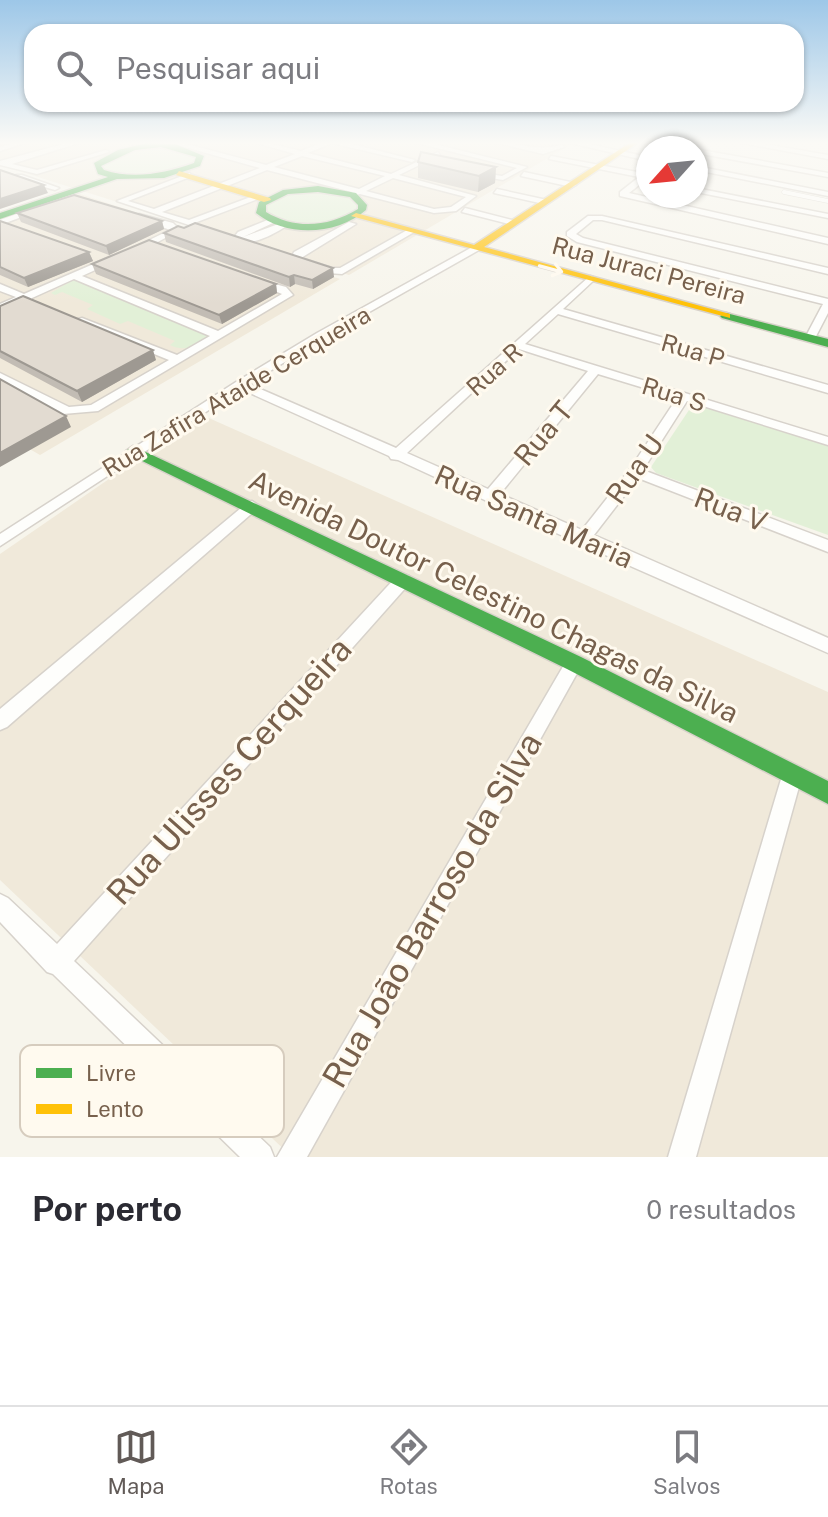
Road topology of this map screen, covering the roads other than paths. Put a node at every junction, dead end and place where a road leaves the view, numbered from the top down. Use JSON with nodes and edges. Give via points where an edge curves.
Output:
{"nodes":[{"id":1,"x":57,"y":196,"type":"edge"},
{"id":2,"x":67,"y":196,"type":"edge"},
{"id":3,"x":124,"y":196,"type":"edge"},
{"id":4,"x":194,"y":196,"type":"edge"},
{"id":5,"x":262,"y":196,"type":"edge"},
{"id":6,"x":276,"y":196,"type":"edge"},
{"id":7,"x":353,"y":196,"type":"edge"},
{"id":8,"x":367,"y":196,"type":"edge"},
{"id":9,"x":469,"y":196,"type":"edge"},
{"id":10,"x":518,"y":196,"type":"edge"},
{"id":11,"x":554,"y":196,"type":"edge"},
{"id":12,"x":726,"y":196,"type":"edge"},
{"id":13,"x":804,"y":196,"type":"edge"},
{"id":14,"x":267,"y":198,"type":"junction"},
{"id":15,"x":828,"y":201,"type":"edge"},
{"id":16,"x":544,"y":202,"type":"junction"},
{"id":17,"x":112,"y":207,"type":"edge"},
{"id":18,"x":684,"y":208,"type":"edge"},
{"id":19,"x":465,"y":210,"type":"dead end"},
{"id":20,"x":154,"y":212,"type":"junction"},
{"id":21,"x":828,"y":216,"type":"edge"},
{"id":22,"x":3,"y":219,"type":"edge"},
{"id":23,"x":350,"y":221,"type":"junction"},
{"id":24,"x":513,"y":223,"type":"junction"},
{"id":25,"x":412,"y":231,"type":"junction"},
{"id":26,"x":828,"y":241,"type":"edge"},
{"id":27,"x":152,"y":243,"type":"junction"},
{"id":28,"x":166,"y":248,"type":"edge"},
{"id":29,"x":476,"y":248,"type":"junction"},
{"id":30,"x":95,"y":256,"type":"dead end"},
{"id":31,"x":109,"y":261,"type":"junction"},
{"id":32,"x":828,"y":271,"type":"edge"},
{"id":33,"x":75,"y":276,"type":"junction"},
{"id":34,"x":254,"y":279,"type":"edge"},
{"id":35,"x":590,"y":279,"type":"junction"},
{"id":36,"x":0,"y":287,"type":"edge"},
{"id":37,"x":24,"y":297,"type":"junction"},
{"id":38,"x":38,"y":303,"type":"edge"},
{"id":39,"x":828,"y":303,"type":"edge"},
{"id":40,"x":0,"y":308,"type":"edge"},
{"id":41,"x":557,"y":310,"type":"junction"},
{"id":42,"x":66,"y":314,"type":"edge"},
{"id":43,"x":220,"y":336,"type":"junction"},
{"id":44,"x":819,"y":341,"type":"edge"},
{"id":45,"x":520,"y":346,"type":"junction"},
{"id":46,"x":177,"y":359,"type":"junction"},
{"id":47,"x":595,"y":370,"type":"junction"},
{"id":48,"x":0,"y":376,"type":"edge"},
{"id":49,"x":240,"y":384,"type":"junction"},
{"id":50,"x":828,"y":389,"type":"edge"},
{"id":51,"x":683,"y":398,"type":"junction"},
{"id":52,"x":828,"y":441,"type":"edge"},
{"id":53,"x":133,"y":451,"type":"junction"},
{"id":54,"x":396,"y":456,"type":"junction"},
{"id":55,"x":635,"y":472,"type":"junction"},
{"id":56,"x":490,"y":496,"type":"junction"},
{"id":57,"x":252,"y":506,"type":"junction"},
{"id":58,"x":583,"y":539,"type":"junction"},
{"id":59,"x":0,"y":541,"type":"edge"},
{"id":60,"x":828,"y":546,"type":"edge"},
{"id":61,"x":403,"y":580,"type":"junction"},
{"id":62,"x":828,"y":646,"type":"edge"},
{"id":63,"x":574,"y":663,"type":"junction"},
{"id":64,"x":0,"y":721,"type":"edge"},
{"id":65,"x":792,"y":776,"type":"junction"},
{"id":66,"x":828,"y":793,"type":"edge"},
{"id":67,"x":0,"y":906,"type":"edge"},
{"id":68,"x":56,"y":963,"type":"junction"},
{"id":69,"x":142,"y":1045,"type":"edge"},
{"id":70,"x":239,"y":1137,"type":"edge"},
{"id":71,"x":260,"y":1157,"type":"edge"},
{"id":72,"x":291,"y":1157,"type":"edge"},
{"id":73,"x":682,"y":1157,"type":"edge"}],
"edges":[{"from":1,"to":22,"type":"street"},
{"from":2,"to":22,"type":"street"},
{"from":3,"to":20,"type":"street","via":[[124,203]]},
{"from":4,"to":20,"type":"street"},
{"from":5,"to":14,"type":"street"},
{"from":6,"to":14,"type":"street"},
{"from":7,"to":23,"type":"street","via":[[363,205]]},
{"from":8,"to":9,"type":"street","via":[[434,211],[453,209]]},
{"from":10,"to":16,"type":"street"},
{"from":11,"to":16,"type":"street"},
{"from":12,"to":21,"type":"street"},
{"from":13,"to":15,"type":"lane"},
{"from":14,"to":20,"type":"street","via":[[187,223]]},
{"from":14,"to":23,"type":"street","via":[[260,208],[277,223],[315,227]]},
{"from":16,"to":24,"type":"street"},
{"from":17,"to":27,"type":"street","via":[[170,225],[175,233]]},
{"from":18,"to":26,"type":"street"},
{"from":19,"to":24,"type":"street"},
{"from":23,"to":25,"type":"street","name":"Rua Juraci Pereira"},
{"from":23,"to":25,"type":"street","via":[[296,259],[342,271]]},
{"from":24,"to":29,"type":"street"},
{"from":25,"to":29,"type":"street","name":"Rua Juraci Pereira"},
{"from":27,"to":28,"type":"street"},
{"from":27,"to":31,"type":"street"},
{"from":29,"to":35,"type":"street","name":"Rua Juraci Pereira","one_way":true},
{"from":29,"to":49,"type":"street","name":"Rua Zafira Ataíde Cerqueira"},
{"from":30,"to":31,"type":"street"},
{"from":31,"to":33,"type":"street"},
{"from":32,"to":39,"type":"street","via":[[602,218],[591,218],[570,234]]},
{"from":33,"to":37,"type":"street"},
{"from":33,"to":43,"type":"street"},
{"from":34,"to":43,"type":"street","via":[[288,295]]},
{"from":35,"to":41,"type":"street","name":"Rua R"},
{"from":35,"to":44,"type":"street","name":"Rua Juraci Pereira"},
{"from":36,"to":37,"type":"street"},
{"from":37,"to":38,"type":"street"},
{"from":37,"to":40,"type":"street"},
{"from":39,"to":44,"type":"street"},
{"from":41,"to":45,"type":"street","name":"Rua R"},
{"from":41,"to":50,"type":"street","name":"Rua P"},
{"from":42,"to":46,"type":"street"},
{"from":43,"to":46,"type":"street"},
{"from":45,"to":47,"type":"street","name":"Rua S"},
{"from":45,"to":54,"type":"street","name":"Rua R"},
{"from":46,"to":48,"type":"street","via":[[94,408],[67,411]]},
{"from":47,"to":51,"type":"street","name":"Rua S"},
{"from":47,"to":56,"type":"street","name":"Rua T"},
{"from":49,"to":53,"type":"street","name":"Rua Zafira Ataíde Cerqueira"},
{"from":49,"to":54,"type":"street","name":"Rua Santa Maria"},
{"from":51,"to":52,"type":"street","name":"Rua S"},
{"from":51,"to":55,"type":"street","name":"Rua U"},
{"from":53,"to":57,"type":"street","name":"Avenida Doutor Celestino Chagas da Silva"},
{"from":53,"to":59,"type":"street","name":"Rua Zafira Ataíde Cerqueira"},
{"from":54,"to":56,"type":"street","name":"Rua Santa Maria"},
{"from":55,"to":58,"type":"street","name":"Rua U"},
{"from":55,"to":60,"type":"street","name":"Rua V"},
{"from":56,"to":58,"type":"street","name":"Rua Santa Maria"},
{"from":57,"to":61,"type":"street","name":"Avenida Doutor Celestino Chagas da Silva"},
{"from":57,"to":64,"type":"street"},
{"from":58,"to":62,"type":"street","name":"Rua Santa Maria"},
{"from":61,"to":63,"type":"street","name":"Avenida Doutor Celestino Chagas da Silva"},
{"from":61,"to":68,"type":"street","name":"Rua Ulisses Cerqueira"},
{"from":63,"to":65,"type":"street","name":"Avenida Doutor Celestino Chagas da Silva"},
{"from":63,"to":72,"type":"street","name":"Rua João Barroso da Silva"},
{"from":65,"to":66,"type":"street","name":"Avenida Doutor Celestino Chagas da Silva"},
{"from":65,"to":73,"type":"street"},
{"from":67,"to":68,"type":"street"},
{"from":68,"to":69,"type":"street"},
{"from":70,"to":71,"type":"street"}]}
